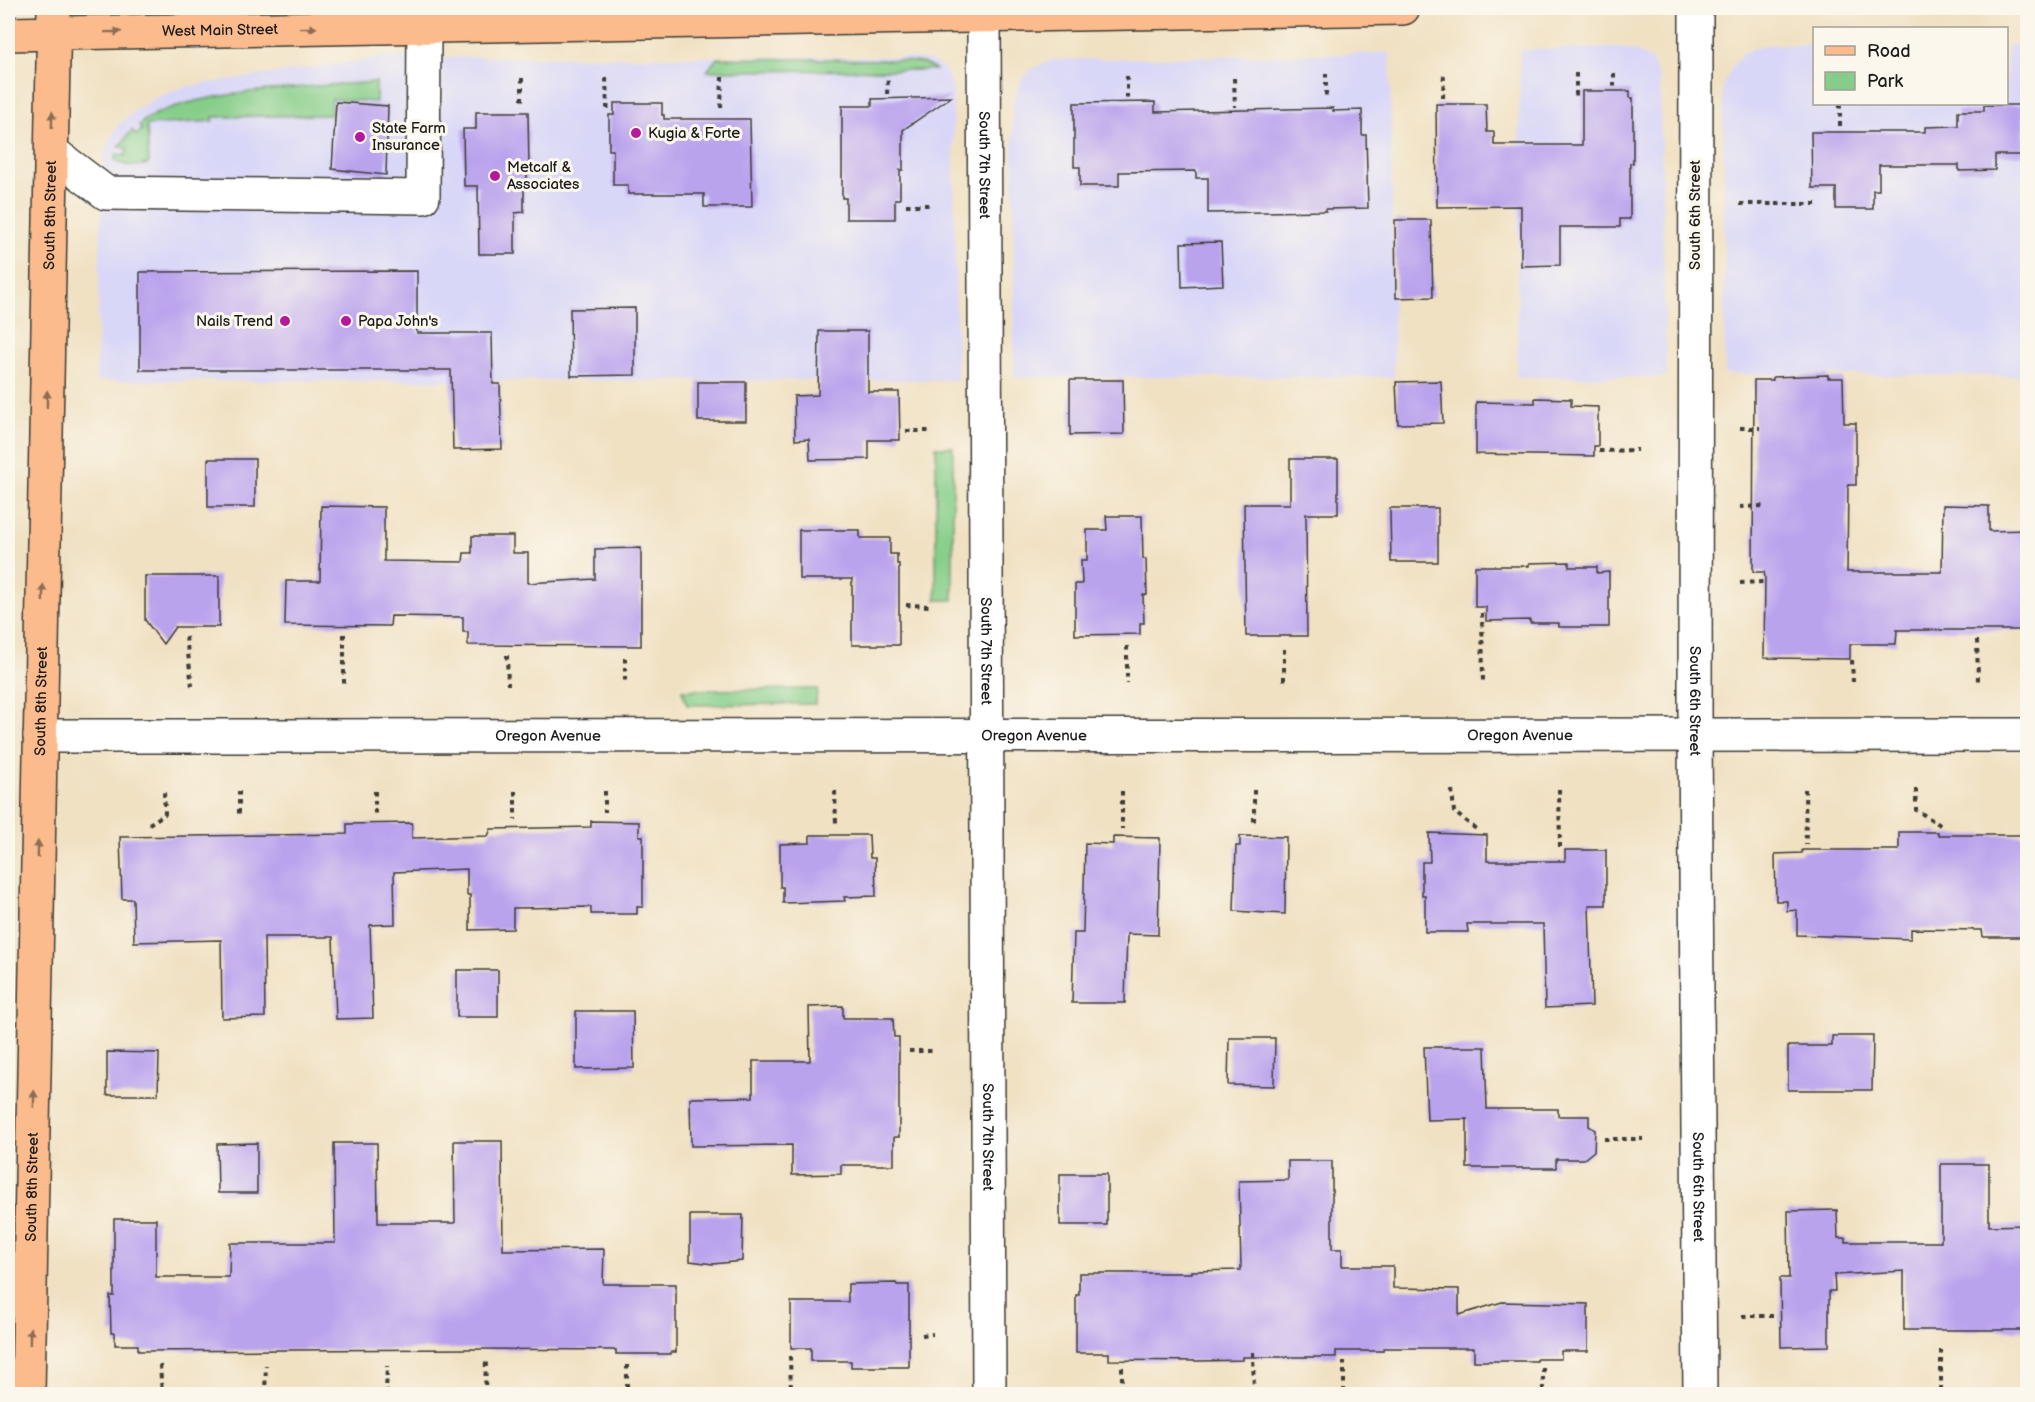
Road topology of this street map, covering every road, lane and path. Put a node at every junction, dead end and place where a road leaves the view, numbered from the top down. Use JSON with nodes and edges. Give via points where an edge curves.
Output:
{"nodes":[{"id":1,"x":1403,"y":8,"type":"edge"},
{"id":2,"x":1696,"y":8,"type":"edge"},
{"id":3,"x":984,"y":15,"type":"junction"},
{"id":4,"x":54,"y":20,"type":"edge"},
{"id":5,"x":424,"y":26,"type":"junction"},
{"id":6,"x":8,"y":34,"type":"edge"},
{"id":7,"x":1326,"y":74,"type":"dead end"},
{"id":8,"x":1444,"y":74,"type":"dead end"},
{"id":9,"x":1576,"y":74,"type":"dead end"},
{"id":10,"x":1614,"y":74,"type":"dead end"},
{"id":11,"x":1127,"y":76,"type":"dead end"},
{"id":12,"x":722,"y":77,"type":"dead end"},
{"id":13,"x":888,"y":77,"type":"dead end"},
{"id":14,"x":522,"y":78,"type":"dead end"},
{"id":15,"x":606,"y":78,"type":"dead end"},
{"id":16,"x":1234,"y":78,"type":"dead end"},
{"id":17,"x":1614,"y":88,"type":"dead end"},
{"id":18,"x":887,"y":94,"type":"dead end"},
{"id":19,"x":1443,"y":98,"type":"dead end"},
{"id":20,"x":1576,"y":98,"type":"dead end"},
{"id":21,"x":1127,"y":99,"type":"dead end"},
{"id":22,"x":1326,"y":99,"type":"dead end"},
{"id":23,"x":522,"y":102,"type":"dead end"},
{"id":24,"x":1840,"y":105,"type":"edge"},
{"id":25,"x":1235,"y":106,"type":"dead end"},
{"id":26,"x":614,"y":107,"type":"dead end"},
{"id":27,"x":721,"y":108,"type":"dead end"},
{"id":28,"x":1840,"y":126,"type":"dead end"},
{"id":29,"x":52,"y":153,"type":"junction"},
{"id":30,"x":1740,"y":204,"type":"dead end"},
{"id":31,"x":1816,"y":204,"type":"dead end"},
{"id":32,"x":906,"y":205,"type":"dead end"},
{"id":33,"x":929,"y":205,"type":"dead end"},
{"id":34,"x":1740,"y":428,"type":"dead end"},
{"id":35,"x":1760,"y":428,"type":"dead end"},
{"id":36,"x":906,"y":431,"type":"dead end"},
{"id":37,"x":931,"y":431,"type":"dead end"},
{"id":38,"x":1638,"y":450,"type":"dead end"},
{"id":39,"x":1599,"y":452,"type":"dead end"},
{"id":40,"x":1765,"y":506,"type":"dead end"},
{"id":41,"x":1740,"y":507,"type":"dead end"},
{"id":42,"x":1762,"y":582,"type":"dead end"},
{"id":43,"x":1740,"y":583,"type":"dead end"},
{"id":44,"x":906,"y":605,"type":"dead end"},
{"id":45,"x":931,"y":606,"type":"dead end"},
{"id":46,"x":1482,"y":613,"type":"dead end"},
{"id":47,"x":344,"y":634,"type":"dead end"},
{"id":48,"x":186,"y":637,"type":"dead end"},
{"id":49,"x":1977,"y":640,"type":"dead end"},
{"id":50,"x":1127,"y":645,"type":"dead end"},
{"id":51,"x":1284,"y":649,"type":"dead end"},
{"id":52,"x":507,"y":655,"type":"dead end"},
{"id":53,"x":625,"y":658,"type":"dead end"},
{"id":54,"x":1852,"y":660,"type":"dead end"},
{"id":55,"x":1978,"y":681,"type":"dead end"},
{"id":56,"x":1853,"y":682,"type":"dead end"},
{"id":57,"x":1127,"y":683,"type":"dead end"},
{"id":58,"x":1284,"y":683,"type":"dead end"},
{"id":59,"x":1483,"y":683,"type":"dead end"},
{"id":60,"x":625,"y":684,"type":"dead end"},
{"id":61,"x":508,"y":685,"type":"dead end"},
{"id":62,"x":192,"y":686,"type":"dead end"},
{"id":63,"x":344,"y":686,"type":"dead end"},
{"id":64,"x":2028,"y":735,"type":"edge"},
{"id":65,"x":40,"y":736,"type":"junction"},
{"id":66,"x":1695,"y":736,"type":"junction"},
{"id":67,"x":986,"y":737,"type":"junction"},
{"id":68,"x":1559,"y":789,"type":"dead end"},
{"id":69,"x":1805,"y":789,"type":"dead end"},
{"id":70,"x":1916,"y":789,"type":"dead end"},
{"id":71,"x":1254,"y":790,"type":"dead end"},
{"id":72,"x":1452,"y":790,"type":"dead end"},
{"id":73,"x":164,"y":791,"type":"dead end"},
{"id":74,"x":239,"y":791,"type":"dead end"},
{"id":75,"x":375,"y":791,"type":"dead end"},
{"id":76,"x":515,"y":791,"type":"dead end"},
{"id":77,"x":605,"y":791,"type":"dead end"},
{"id":78,"x":835,"y":791,"type":"dead end"},
{"id":79,"x":1122,"y":791,"type":"dead end"},
{"id":80,"x":605,"y":812,"type":"dead end"},
{"id":81,"x":239,"y":814,"type":"dead end"},
{"id":82,"x":375,"y":815,"type":"dead end"},
{"id":83,"x":515,"y":820,"type":"dead end"},
{"id":84,"x":149,"y":824,"type":"dead end"},
{"id":85,"x":836,"y":824,"type":"dead end"},
{"id":86,"x":1254,"y":825,"type":"dead end"},
{"id":87,"x":1942,"y":826,"type":"dead end"},
{"id":88,"x":1122,"y":829,"type":"dead end"},
{"id":89,"x":1476,"y":830,"type":"dead end"},
{"id":90,"x":1806,"y":844,"type":"dead end"},
{"id":91,"x":1560,"y":847,"type":"dead end"},
{"id":92,"x":909,"y":1051,"type":"dead end"},
{"id":93,"x":932,"y":1051,"type":"dead end"},
{"id":94,"x":1604,"y":1138,"type":"dead end"},
{"id":95,"x":1643,"y":1139,"type":"dead end"},
{"id":96,"x":1742,"y":1316,"type":"dead end"},
{"id":97,"x":1773,"y":1316,"type":"dead end"},
{"id":98,"x":933,"y":1334,"type":"dead end"},
{"id":99,"x":922,"y":1335,"type":"dead end"},
{"id":100,"x":1941,"y":1350,"type":"dead end"},
{"id":101,"x":1253,"y":1352,"type":"dead end"},
{"id":102,"x":790,"y":1356,"type":"dead end"},
{"id":103,"x":486,"y":1359,"type":"dead end"},
{"id":104,"x":1344,"y":1361,"type":"dead end"},
{"id":105,"x":160,"y":1365,"type":"dead end"},
{"id":106,"x":266,"y":1365,"type":"dead end"},
{"id":107,"x":627,"y":1365,"type":"dead end"},
{"id":108,"x":387,"y":1366,"type":"dead end"},
{"id":109,"x":1122,"y":1367,"type":"dead end"},
{"id":110,"x":1543,"y":1368,"type":"dead end"},
{"id":111,"x":28,"y":1395,"type":"edge"},
{"id":112,"x":162,"y":1395,"type":"edge"},
{"id":113,"x":265,"y":1395,"type":"edge"},
{"id":114,"x":386,"y":1395,"type":"edge"},
{"id":115,"x":485,"y":1395,"type":"edge"},
{"id":116,"x":627,"y":1395,"type":"edge"},
{"id":117,"x":791,"y":1395,"type":"edge"},
{"id":118,"x":989,"y":1395,"type":"edge"},
{"id":119,"x":1122,"y":1395,"type":"edge"},
{"id":120,"x":1254,"y":1395,"type":"edge"},
{"id":121,"x":1344,"y":1395,"type":"edge"},
{"id":122,"x":1543,"y":1395,"type":"edge"},
{"id":123,"x":1700,"y":1395,"type":"edge"},
{"id":124,"x":1941,"y":1395,"type":"edge"}],
"edges":[{"from":1,"to":3,"type":"main road","name":"West Main Street"},
{"from":2,"to":66,"type":"street","name":"South 6th Street"},
{"from":3,"to":5,"type":"main road","name":"West Main Street"},
{"from":3,"to":67,"type":"street","name":"South 7th Street"},
{"from":4,"to":5,"type":"main road","name":"West Main Street","one_way":true},
{"from":4,"to":6,"type":"main road","name":"West Main Street"},
{"from":29,"to":4,"type":"main road","name":"South 8th Street","one_way":true},
{"from":5,"to":29,"type":"street","via":[[423,197],[106,194]]},
{"from":7,"to":22,"type":"path"},
{"from":8,"to":19,"type":"path"},
{"from":9,"to":20,"type":"path"},
{"from":10,"to":17,"type":"path"},
{"from":11,"to":21,"type":"path"},
{"from":12,"to":27,"type":"path"},
{"from":13,"to":18,"type":"path"},
{"from":14,"to":23,"type":"path"},
{"from":15,"to":26,"type":"path","via":[[607,107]]},
{"from":16,"to":25,"type":"path"},
{"from":24,"to":28,"type":"path"},
{"from":65,"to":29,"type":"main road","name":"South 8th Street","one_way":true},
{"from":30,"to":31,"type":"path"},
{"from":32,"to":33,"type":"path"},
{"from":34,"to":35,"type":"path"},
{"from":36,"to":37,"type":"path"},
{"from":38,"to":39,"type":"path"},
{"from":40,"to":41,"type":"path"},
{"from":42,"to":43,"type":"path"},
{"from":44,"to":45,"type":"path"},
{"from":46,"to":59,"type":"path"},
{"from":47,"to":63,"type":"path"},
{"from":48,"to":62,"type":"path"},
{"from":49,"to":55,"type":"path"},
{"from":50,"to":57,"type":"path"},
{"from":51,"to":58,"type":"path"},
{"from":52,"to":61,"type":"path"},
{"from":53,"to":60,"type":"path"},
{"from":54,"to":56,"type":"path"},
{"from":64,"to":66,"type":"street","name":"Oregon Avenue"},
{"from":65,"to":67,"type":"street","name":"Oregon Avenue"},
{"from":111,"to":65,"type":"main road","name":"South 8th Street","one_way":true},
{"from":66,"to":67,"type":"street","name":"Oregon Avenue"},
{"from":66,"to":123,"type":"street","name":"South 6th Street"},
{"from":67,"to":118,"type":"street","name":"South 7th Street"},
{"from":68,"to":91,"type":"path"},
{"from":69,"to":90,"type":"path"},
{"from":70,"to":87,"type":"path","via":[[1916,810]]},
{"from":71,"to":86,"type":"path"},
{"from":72,"to":89,"type":"path","via":[[1454,812]]},
{"from":73,"to":84,"type":"path","via":[[165,814]]},
{"from":74,"to":81,"type":"path"},
{"from":75,"to":82,"type":"path"},
{"from":76,"to":83,"type":"path"},
{"from":77,"to":80,"type":"path"},
{"from":78,"to":85,"type":"path"},
{"from":79,"to":88,"type":"path"},
{"from":92,"to":93,"type":"path"},
{"from":94,"to":95,"type":"path"},
{"from":96,"to":97,"type":"path"},
{"from":98,"to":99,"type":"path"},
{"from":100,"to":124,"type":"path"},
{"from":101,"to":120,"type":"path"},
{"from":102,"to":117,"type":"path"},
{"from":103,"to":115,"type":"path"},
{"from":104,"to":121,"type":"path"},
{"from":105,"to":112,"type":"path"},
{"from":106,"to":113,"type":"path"},
{"from":107,"to":116,"type":"path"},
{"from":108,"to":114,"type":"path"},
{"from":109,"to":119,"type":"path"},
{"from":110,"to":122,"type":"path"}]}
